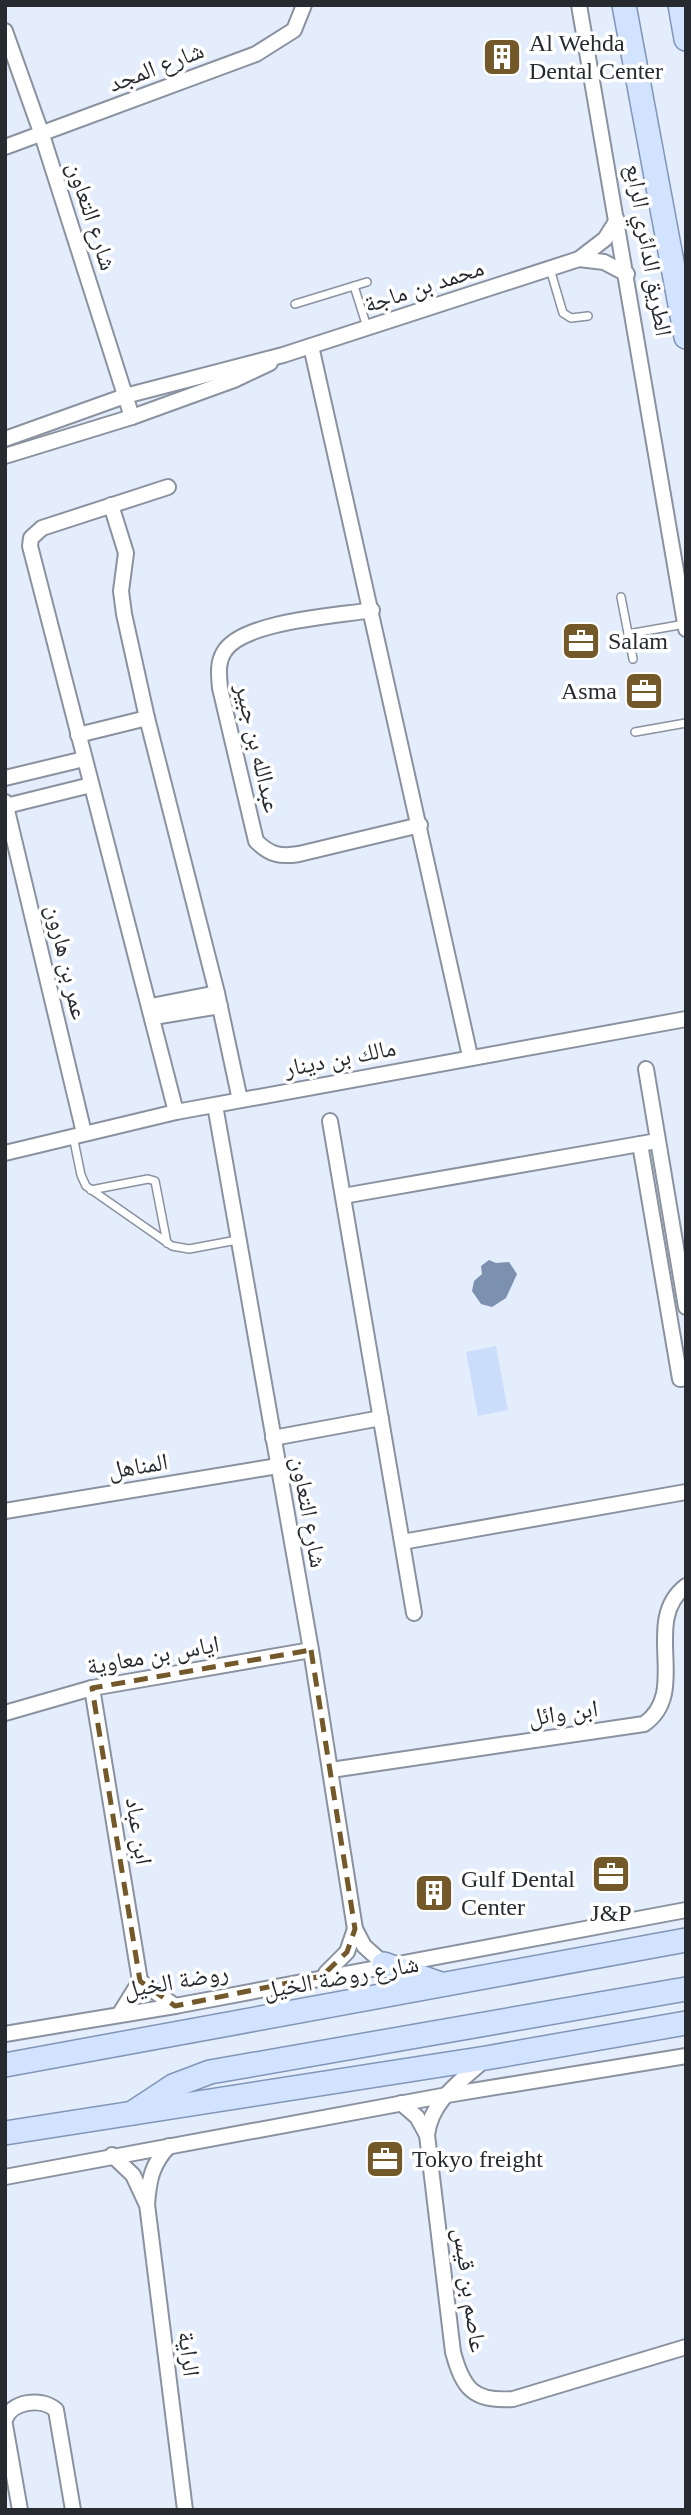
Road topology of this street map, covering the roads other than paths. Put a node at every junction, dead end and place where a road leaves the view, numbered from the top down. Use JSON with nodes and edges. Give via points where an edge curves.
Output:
{"nodes":[{"id":1,"x":304,"y":5,"type":"edge"},
{"id":2,"x":579,"y":5,"type":"edge"},
{"id":3,"x":624,"y":5,"type":"edge"},
{"id":4,"x":680,"y":5,"type":"edge"},
{"id":5,"x":5,"y":31,"type":"edge"},
{"id":6,"x":686,"y":39,"type":"edge"},
{"id":7,"x":42,"y":135,"type":"junction"},
{"id":8,"x":5,"y":147,"type":"edge"},
{"id":9,"x":617,"y":220,"type":"junction"},
{"id":10,"x":579,"y":259,"type":"junction"},
{"id":11,"x":550,"y":269,"type":"junction"},
{"id":12,"x":627,"y":274,"type":"junction"},
{"id":13,"x":367,"y":282,"type":"dead end"},
{"id":14,"x":354,"y":286,"type":"junction"},
{"id":15,"x":295,"y":304,"type":"dead end"},
{"id":16,"x":588,"y":316,"type":"dead end"},
{"id":17,"x":368,"y":328,"type":"junction"},
{"id":18,"x":686,"y":337,"type":"edge"},
{"id":19,"x":311,"y":346,"type":"junction"},
{"id":20,"x":284,"y":355,"type":"junction"},
{"id":21,"x":125,"y":396,"type":"junction"},
{"id":22,"x":132,"y":417,"type":"junction"},
{"id":23,"x":5,"y":439,"type":"edge"},
{"id":24,"x":5,"y":456,"type":"edge"},
{"id":25,"x":168,"y":487,"type":"dead end"},
{"id":26,"x":111,"y":505,"type":"junction"},
{"id":27,"x":621,"y":597,"type":"dead end"},
{"id":28,"x":372,"y":610,"type":"junction"},
{"id":29,"x":685,"y":626,"type":"edge"},
{"id":30,"x":628,"y":634,"type":"junction"},
{"id":31,"x":633,"y":659,"type":"dead end"},
{"id":32,"x":147,"y":718,"type":"junction"},
{"id":33,"x":686,"y":723,"type":"edge"},
{"id":34,"x":635,"y":732,"type":"dead end"},
{"id":35,"x":78,"y":735,"type":"junction"},
{"id":36,"x":84,"y":759,"type":"junction"},
{"id":37,"x":5,"y":778,"type":"edge"},
{"id":38,"x":91,"y":785,"type":"junction"},
{"id":39,"x":6,"y":804,"type":"edge"},
{"id":40,"x":420,"y":825,"type":"junction"},
{"id":41,"x":219,"y":999,"type":"junction"},
{"id":42,"x":152,"y":1012,"type":"junction"},
{"id":43,"x":686,"y":1019,"type":"edge"},
{"id":44,"x":470,"y":1056,"type":"junction"},
{"id":45,"x":646,"y":1069,"type":"dead end"},
{"id":46,"x":240,"y":1100,"type":"junction"},
{"id":47,"x":215,"y":1105,"type":"junction"},
{"id":48,"x":176,"y":1112,"type":"junction"},
{"id":49,"x":330,"y":1121,"type":"dead end"},
{"id":50,"x":78,"y":1134,"type":"junction"},
{"id":51,"x":657,"y":1141,"type":"junction"},
{"id":52,"x":640,"y":1144,"type":"junction"},
{"id":53,"x":5,"y":1153,"type":"edge"},
{"id":54,"x":91,"y":1190,"type":"junction"},
{"id":55,"x":343,"y":1196,"type":"junction"},
{"id":56,"x":237,"y":1240,"type":"junction"},
{"id":57,"x":167,"y":1243,"type":"junction"},
{"id":58,"x":682,"y":1265,"type":"edge"},
{"id":59,"x":685,"y":1300,"type":"edge"},
{"id":60,"x":686,"y":1378,"type":"edge"},
{"id":61,"x":381,"y":1418,"type":"junction"},
{"id":62,"x":273,"y":1438,"type":"junction"},
{"id":63,"x":278,"y":1466,"type":"junction"},
{"id":64,"x":686,"y":1492,"type":"edge"},
{"id":65,"x":5,"y":1511,"type":"edge"},
{"id":66,"x":402,"y":1542,"type":"junction"},
{"id":67,"x":686,"y":1586,"type":"edge"},
{"id":68,"x":414,"y":1613,"type":"dead end"},
{"id":69,"x":311,"y":1650,"type":"junction"},
{"id":70,"x":92,"y":1688,"type":"junction"},
{"id":71,"x":5,"y":1713,"type":"edge"},
{"id":72,"x":331,"y":1770,"type":"junction"},
{"id":73,"x":686,"y":1910,"type":"edge"},
{"id":74,"x":355,"y":1928,"type":"junction"},
{"id":75,"x":686,"y":1940,"type":"edge"},
{"id":76,"x":384,"y":1964,"type":"junction"},
{"id":77,"x":322,"y":1976,"type":"junction"},
{"id":78,"x":140,"y":1981,"type":"junction"},
{"id":79,"x":445,"y":1984,"type":"junction"},
{"id":80,"x":686,"y":1989,"type":"edge"},
{"id":81,"x":175,"y":2006,"type":"junction"},
{"id":82,"x":119,"y":2015,"type":"junction"},
{"id":83,"x":686,"y":2023,"type":"edge"},
{"id":84,"x":5,"y":2034,"type":"edge"},
{"id":85,"x":686,"y":2056,"type":"edge"},
{"id":86,"x":486,"y":2058,"type":"junction"},
{"id":87,"x":5,"y":2065,"type":"edge"},
{"id":88,"x":447,"y":2095,"type":"junction"},
{"id":89,"x":401,"y":2104,"type":"junction"},
{"id":90,"x":129,"y":2115,"type":"junction"},
{"id":91,"x":5,"y":2133,"type":"edge"},
{"id":92,"x":427,"y":2135,"type":"junction"},
{"id":93,"x":169,"y":2146,"type":"junction"},
{"id":94,"x":112,"y":2155,"type":"junction"},
{"id":95,"x":5,"y":2177,"type":"edge"},
{"id":96,"x":147,"y":2204,"type":"junction"},
{"id":97,"x":686,"y":2347,"type":"edge"},
{"id":98,"x":5,"y":2422,"type":"edge"},
{"id":99,"x":181,"y":2509,"type":"edge"},
{"id":100,"x":20,"y":2510,"type":"edge"},
{"id":101,"x":72,"y":2510,"type":"edge"}],
"edges":[{"from":1,"to":7,"type":"street","name":"شارع المجد","via":[[294,30],[256,54]]},
{"from":2,"to":9,"type":"street","name":"الطريق الدائري الرابع"},
{"from":3,"to":18,"type":"main road","name":"الطريق الدائري الرابع"},
{"from":4,"to":6,"type":"main road"},
{"from":5,"to":7,"type":"street","name":"شارع التعاون"},
{"from":7,"to":8,"type":"street","name":"شارع المجد"},
{"from":7,"to":21,"type":"street","name":"شارع التعاون"},
{"from":9,"to":10,"type":"street","name":"محمد بن ماجة","via":[[606,239]]},
{"from":9,"to":12,"type":"street","name":"الطريق الدائري الرابع"},
{"from":10,"to":11,"type":"street","name":"محمد بن ماجة"},
{"from":10,"to":12,"type":"street","via":[[604,262]]},
{"from":11,"to":16,"type":"lane","via":[[563,313],[571,318]]},
{"from":11,"to":17,"type":"street","name":"محمد بن ماجة"},
{"from":12,"to":29,"type":"street","name":"الطريق الدائري الرابع"},
{"from":13,"to":14,"type":"lane"},
{"from":14,"to":15,"type":"lane"},
{"from":14,"to":17,"type":"lane"},
{"from":17,"to":19,"type":"street","name":"محمد بن ماجة"},
{"from":19,"to":20,"type":"street","name":"محمد بن ماجة"},
{"from":19,"to":28,"type":"street"},
{"from":20,"to":21,"type":"street","name":"محمد بن ماجة"},
{"from":20,"to":22,"type":"street","name":"محمد بن ماجة","via":[[250,374]]},
{"from":21,"to":22,"type":"street","name":"شارع التعاون"},
{"from":21,"to":23,"type":"street","name":"محمد بن ماجة"},
{"from":22,"to":24,"type":"street","name":"محمد بن ماجة"},
{"from":25,"to":26,"type":"street"},
{"from":26,"to":32,"type":"street","via":[[125,546],[122,603]]},
{"from":26,"to":35,"type":"street","via":[[42,528],[31,538]]},
{"from":27,"to":30,"type":"lane"},
{"from":28,"to":40,"type":"street"},
{"from":28,"to":40,"type":"street","name":"عبدالله بن جبير","via":[[258,630],[237,638],[224,652],[218,669],[220,688],[256,841],[268,853],[299,854]]},
{"from":29,"to":30,"type":"lane"},
{"from":30,"to":31,"type":"lane"},
{"from":32,"to":35,"type":"street"},
{"from":32,"to":41,"type":"street"},
{"from":33,"to":34,"type":"lane"},
{"from":35,"to":36,"type":"street"},
{"from":36,"to":37,"type":"street"},
{"from":36,"to":38,"type":"street"},
{"from":38,"to":39,"type":"street"},
{"from":38,"to":42,"type":"street"},
{"from":39,"to":50,"type":"street","name":"عمر بن هارون"},
{"from":40,"to":44,"type":"street"},
{"from":41,"to":42,"type":"street"},
{"from":41,"to":46,"type":"street"},
{"from":42,"to":48,"type":"street"},
{"from":43,"to":44,"type":"street","name":"مالك بن دينار"},
{"from":44,"to":46,"type":"street","name":"مالك بن دينار"},
{"from":45,"to":51,"type":"street"},
{"from":46,"to":47,"type":"street","name":"مالك بن دينار"},
{"from":47,"to":48,"type":"street","name":"مالك بن دينار"},
{"from":47,"to":56,"type":"street","name":"شارع التعاون"},
{"from":48,"to":50,"type":"street","name":"مالك بن دينار"},
{"from":49,"to":55,"type":"street"},
{"from":50,"to":53,"type":"street","name":"مالك بن دينار"},
{"from":50,"to":54,"type":"lane","via":[[81,1175]]},
{"from":51,"to":52,"type":"street"},
{"from":51,"to":58,"type":"street"},
{"from":52,"to":55,"type":"street"},
{"from":52,"to":60,"type":"street","via":[[680,1378]]},
{"from":54,"to":57,"type":"lane"},
{"from":54,"to":57,"type":"lane","via":[[155,1181]]},
{"from":55,"to":61,"type":"street"},
{"from":56,"to":57,"type":"lane","via":[[183,1249]]},
{"from":56,"to":62,"type":"street","name":"شارع التعاون"},
{"from":58,"to":59,"type":"street"},
{"from":61,"to":62,"type":"street"},
{"from":61,"to":66,"type":"street"},
{"from":62,"to":63,"type":"street","name":"شارع التعاون"},
{"from":63,"to":65,"type":"street","name":"المناهل"},
{"from":63,"to":69,"type":"street","name":"شارع التعاون"},
{"from":64,"to":66,"type":"street"},
{"from":66,"to":68,"type":"street"},
{"from":67,"to":72,"type":"street","name":"ابن وائل","via":[[676,1595],[670,1614],[677,1694],[659,1718],[645,1724]]},
{"from":69,"to":70,"type":"street","name":"اياس بن معاوية"},
{"from":69,"to":72,"type":"street","name":"شارع التعاون"},
{"from":70,"to":71,"type":"street","name":"اياس بن معاوية"},
{"from":70,"to":78,"type":"street","name":"ابن عباد"},
{"from":72,"to":74,"type":"street","name":"شارع التعاون"},
{"from":73,"to":76,"type":"street","name":"روضة الخيل"},
{"from":74,"to":76,"type":"street","name":"شارع التعاون","via":[[364,1946]]},
{"from":74,"to":77,"type":"street","via":[[347,1952]]},
{"from":75,"to":79,"type":"main road","name":"شارع روضة الخيل"},
{"from":76,"to":77,"type":"street","name":"روضة الخيل"},
{"from":76,"to":79,"type":"main road"},
{"from":77,"to":81,"type":"street","name":"روضة الخيل"},
{"from":78,"to":81,"type":"street"},
{"from":78,"to":82,"type":"street"},
{"from":79,"to":87,"type":"main road","name":"شارع روضة الخيل"},
{"from":80,"to":90,"type":"main road","via":[[210,2072],[150,2098]]},
{"from":81,"to":82,"type":"street","name":"روضة الخيل"},
{"from":82,"to":84,"type":"street","name":"روضة الخيل"},
{"from":83,"to":86,"type":"main road"},
{"from":85,"to":88,"type":"street"},
{"from":86,"to":88,"type":"street","name":"عاصم بن قيس"},
{"from":86,"to":90,"type":"main road"},
{"from":88,"to":89,"type":"street"},
{"from":88,"to":92,"type":"street","name":"عاصم بن قيس","via":[[432,2113]]},
{"from":89,"to":92,"type":"street","via":[[417,2117]]},
{"from":89,"to":93,"type":"street"},
{"from":90,"to":91,"type":"main road"},
{"from":92,"to":97,"type":"street","name":"عاصم بن قيس","via":[[453,2352],[459,2375],[472,2393],[493,2401],[513,2399]]},
{"from":93,"to":94,"type":"street"},
{"from":93,"to":96,"type":"street","name":"الراية","via":[[156,2159]]},
{"from":94,"to":95,"type":"street"},
{"from":94,"to":96,"type":"street","name":"الراية","via":[[133,2175]]},
{"from":96,"to":99,"type":"street","name":"الراية"},
{"from":98,"to":100,"type":"street"},
{"from":98,"to":101,"type":"street","via":[[11,2409],[18,2406],[45,2403],[56,2410]]}]}
